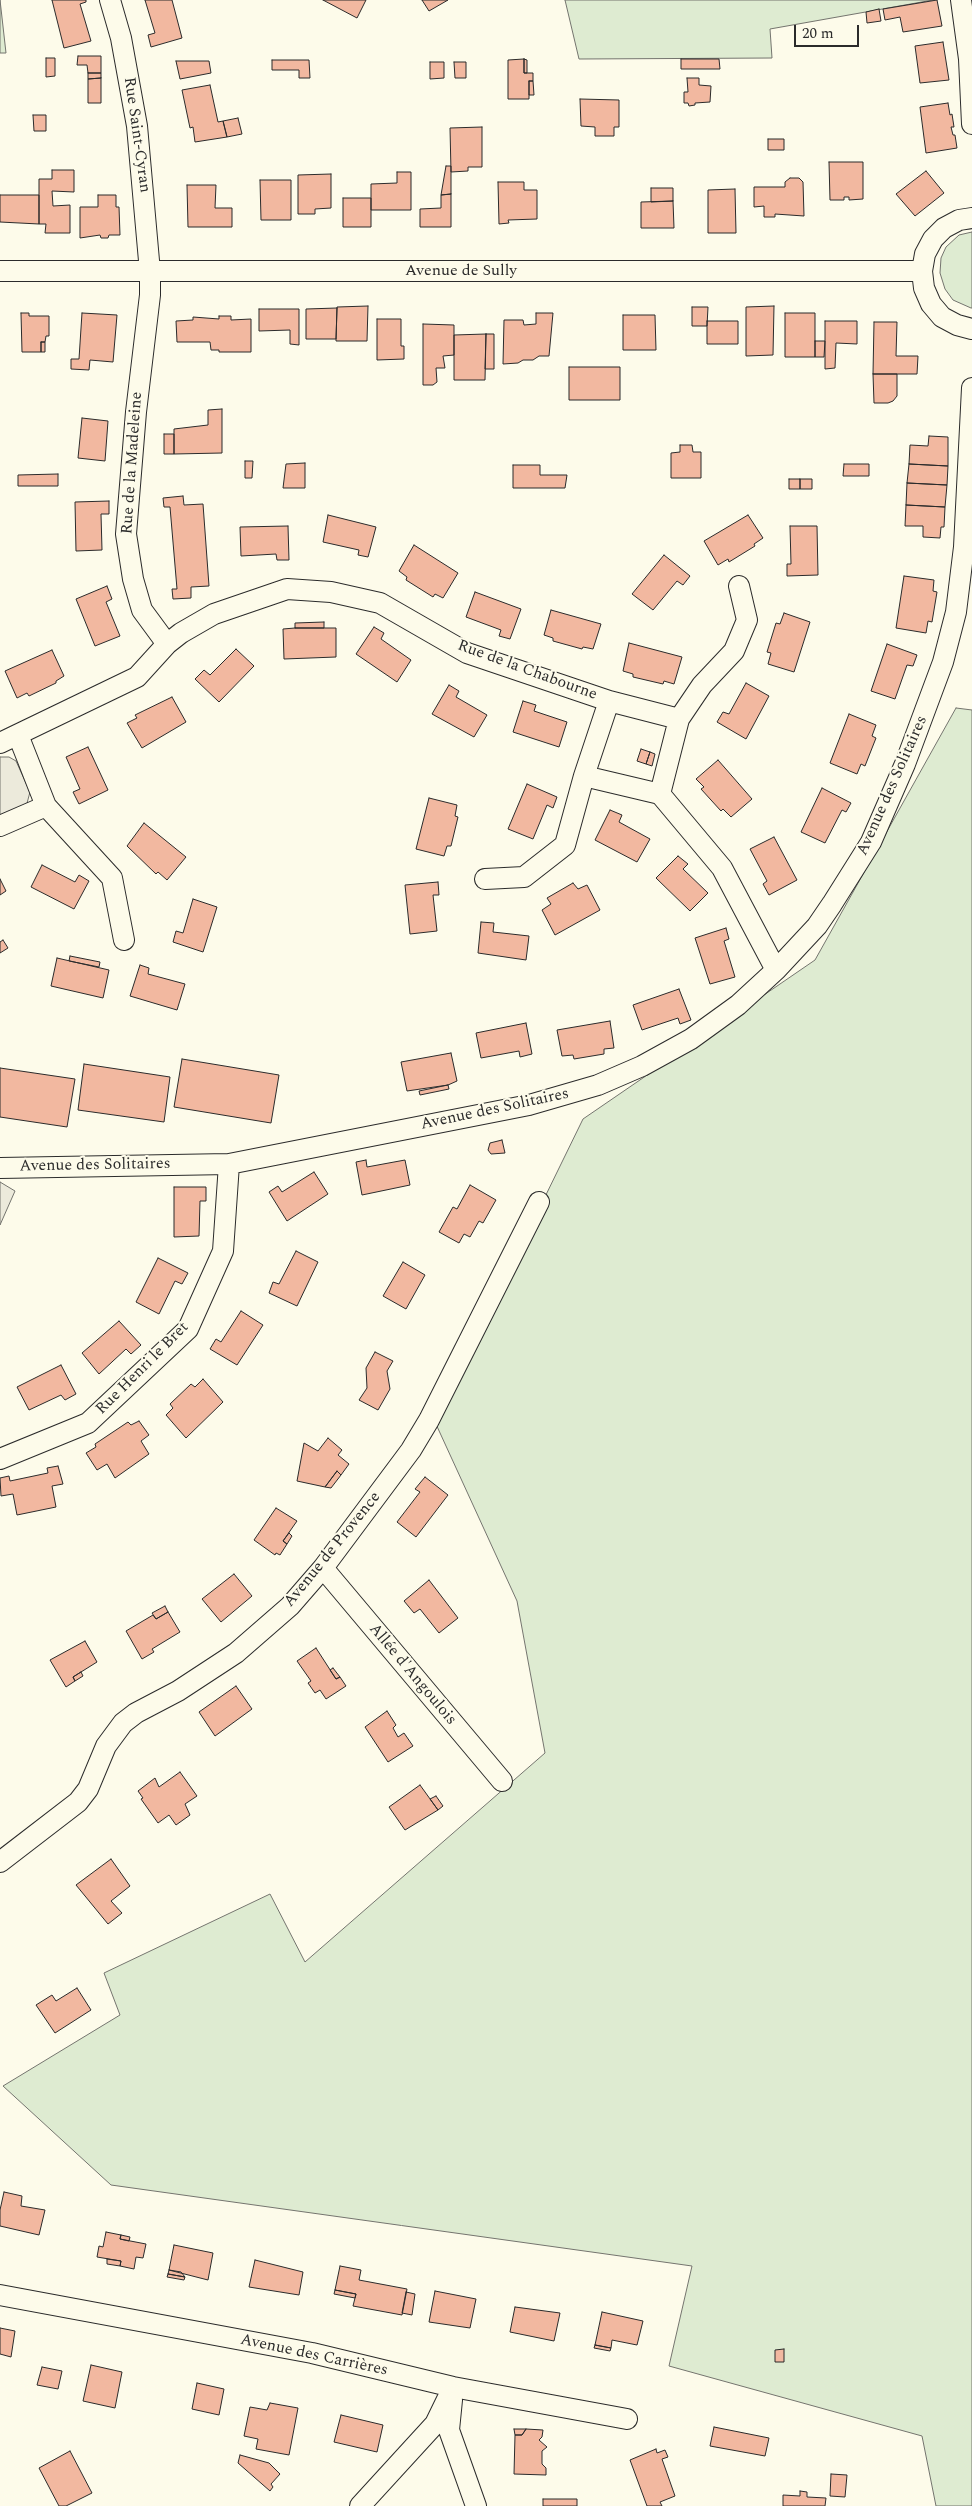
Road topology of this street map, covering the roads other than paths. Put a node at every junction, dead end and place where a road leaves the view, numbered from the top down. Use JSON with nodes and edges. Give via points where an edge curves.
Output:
{"nodes":[{"id":1,"x":110,"y":0,"type":"edge"},
{"id":2,"x":960,"y":0,"type":"edge"},
{"id":3,"x":972,"y":124,"type":"edge"},
{"id":4,"x":972,"y":218,"type":"edge"},
{"id":5,"x":0,"y":271,"type":"edge"},
{"id":6,"x":922,"y":271,"type":"junction"},
{"id":7,"x":150,"y":272,"type":"junction"},
{"id":8,"x":972,"y":329,"type":"edge"},
{"id":9,"x":972,"y":388,"type":"edge"},
{"id":10,"x":739,"y":586,"type":"dead end"},
{"id":11,"x":168,"y":644,"type":"junction"},
{"id":12,"x":609,"y":701,"type":"junction"},
{"id":13,"x":679,"y":718,"type":"junction"},
{"id":14,"x":9,"y":739,"type":"edge"},
{"id":15,"x":584,"y":776,"type":"junction"},
{"id":16,"x":660,"y":794,"type":"junction"},
{"id":17,"x":46,"y":806,"type":"junction"},
{"id":18,"x":0,"y":826,"type":"edge"},
{"id":19,"x":485,"y":879,"type":"dead end"},
{"id":20,"x":124,"y":940,"type":"dead end"},
{"id":21,"x":776,"y":970,"type":"junction"},
{"id":22,"x":230,"y":1164,"type":"junction"},
{"id":23,"x":0,"y":1168,"type":"edge"},
{"id":24,"x":539,"y":1202,"type":"dead end"},
{"id":25,"x":0,"y":1460,"type":"edge"},
{"id":26,"x":323,"y":1568,"type":"junction"},
{"id":27,"x":502,"y":1781,"type":"dead end"},
{"id":28,"x":0,"y":1862,"type":"edge"},
{"id":29,"x":0,"y":2295,"type":"edge"},
{"id":30,"x":453,"y":2387,"type":"junction"},
{"id":31,"x":627,"y":2419,"type":"dead end"},
{"id":32,"x":360,"y":2506,"type":"edge"},
{"id":33,"x":476,"y":2506,"type":"edge"}],
"edges":[{"from":1,"to":7,"type":"street","name":"Rue Saint-Cyran","via":[[121,38],[137,126]]},
{"from":2,"to":3,"type":"street","via":[[970,59]]},
{"from":4,"to":6,"type":"street","via":[[944,228],[933,239],[925,254]]},
{"from":5,"to":7,"type":"street","name":"Avenue de Sully"},
{"from":6,"to":7,"type":"street","name":"Avenue de Sully"},
{"from":6,"to":8,"type":"street","via":[[924,288],[942,317],[957,326]]},
{"from":7,"to":11,"type":"street","name":"Rue de la Madeleine","via":[[126,534],[142,610]]},
{"from":9,"to":21,"type":"street","name":"Avenue des Solitaires","via":[[960,585],[943,662],[905,764],[871,842],[817,926]]},
{"from":10,"to":13,"type":"street","via":[[747,620],[734,651],[702,685]]},
{"from":11,"to":12,"type":"street","name":"Rue de la Chabourne","via":[[214,614],[287,589],[331,592],[380,603],[467,653]]},
{"from":11,"to":14,"type":"street","name":"Rue de la Chabourne","via":[[137,677]]},
{"from":12,"to":13,"type":"street","name":"Rue de la Chabourne"},
{"from":12,"to":15,"type":"street","name":"Rue de la Chabourne"},
{"from":13,"to":16,"type":"street"},
{"from":14,"to":17,"type":"street","name":"Rue de la Chabourne"},
{"from":15,"to":16,"type":"street"},
{"from":15,"to":19,"type":"street","name":"Rue de la Chabourne","via":[[565,845],[524,877]]},
{"from":16,"to":21,"type":"street","via":[[722,868]]},
{"from":17,"to":18,"type":"street"},
{"from":17,"to":20,"type":"street","name":"Rue de la Chabourne","via":[[112,878]]},
{"from":21,"to":22,"type":"street","name":"Avenue des Solitaires","via":[[738,1006],[691,1039],[598,1085],[530,1105]]},
{"from":22,"to":23,"type":"street","name":"Avenue des Solitaires"},
{"from":22,"to":25,"type":"street","name":"Rue Henri le Bret","via":[[223,1251],[188,1329],[88,1423]]},
{"from":24,"to":26,"type":"street","name":"Avenue de Provence","via":[[429,1420],[411,1450]]},
{"from":26,"to":27,"type":"street","name":"Allée d'Angoulois"},
{"from":26,"to":28,"type":"street","name":"Avenue de Provence","via":[[290,1606],[236,1653],[123,1723],[106,1746],[88,1789],[78,1802]]},
{"from":29,"to":30,"type":"street","name":"Avenue des Carrières","via":[[312,2353]]},
{"from":30,"to":31,"type":"street","name":"Avenue des Carrières"},
{"from":30,"to":32,"type":"street","via":[[435,2424]]},
{"from":30,"to":33,"type":"street","via":[[449,2430]]}]}
